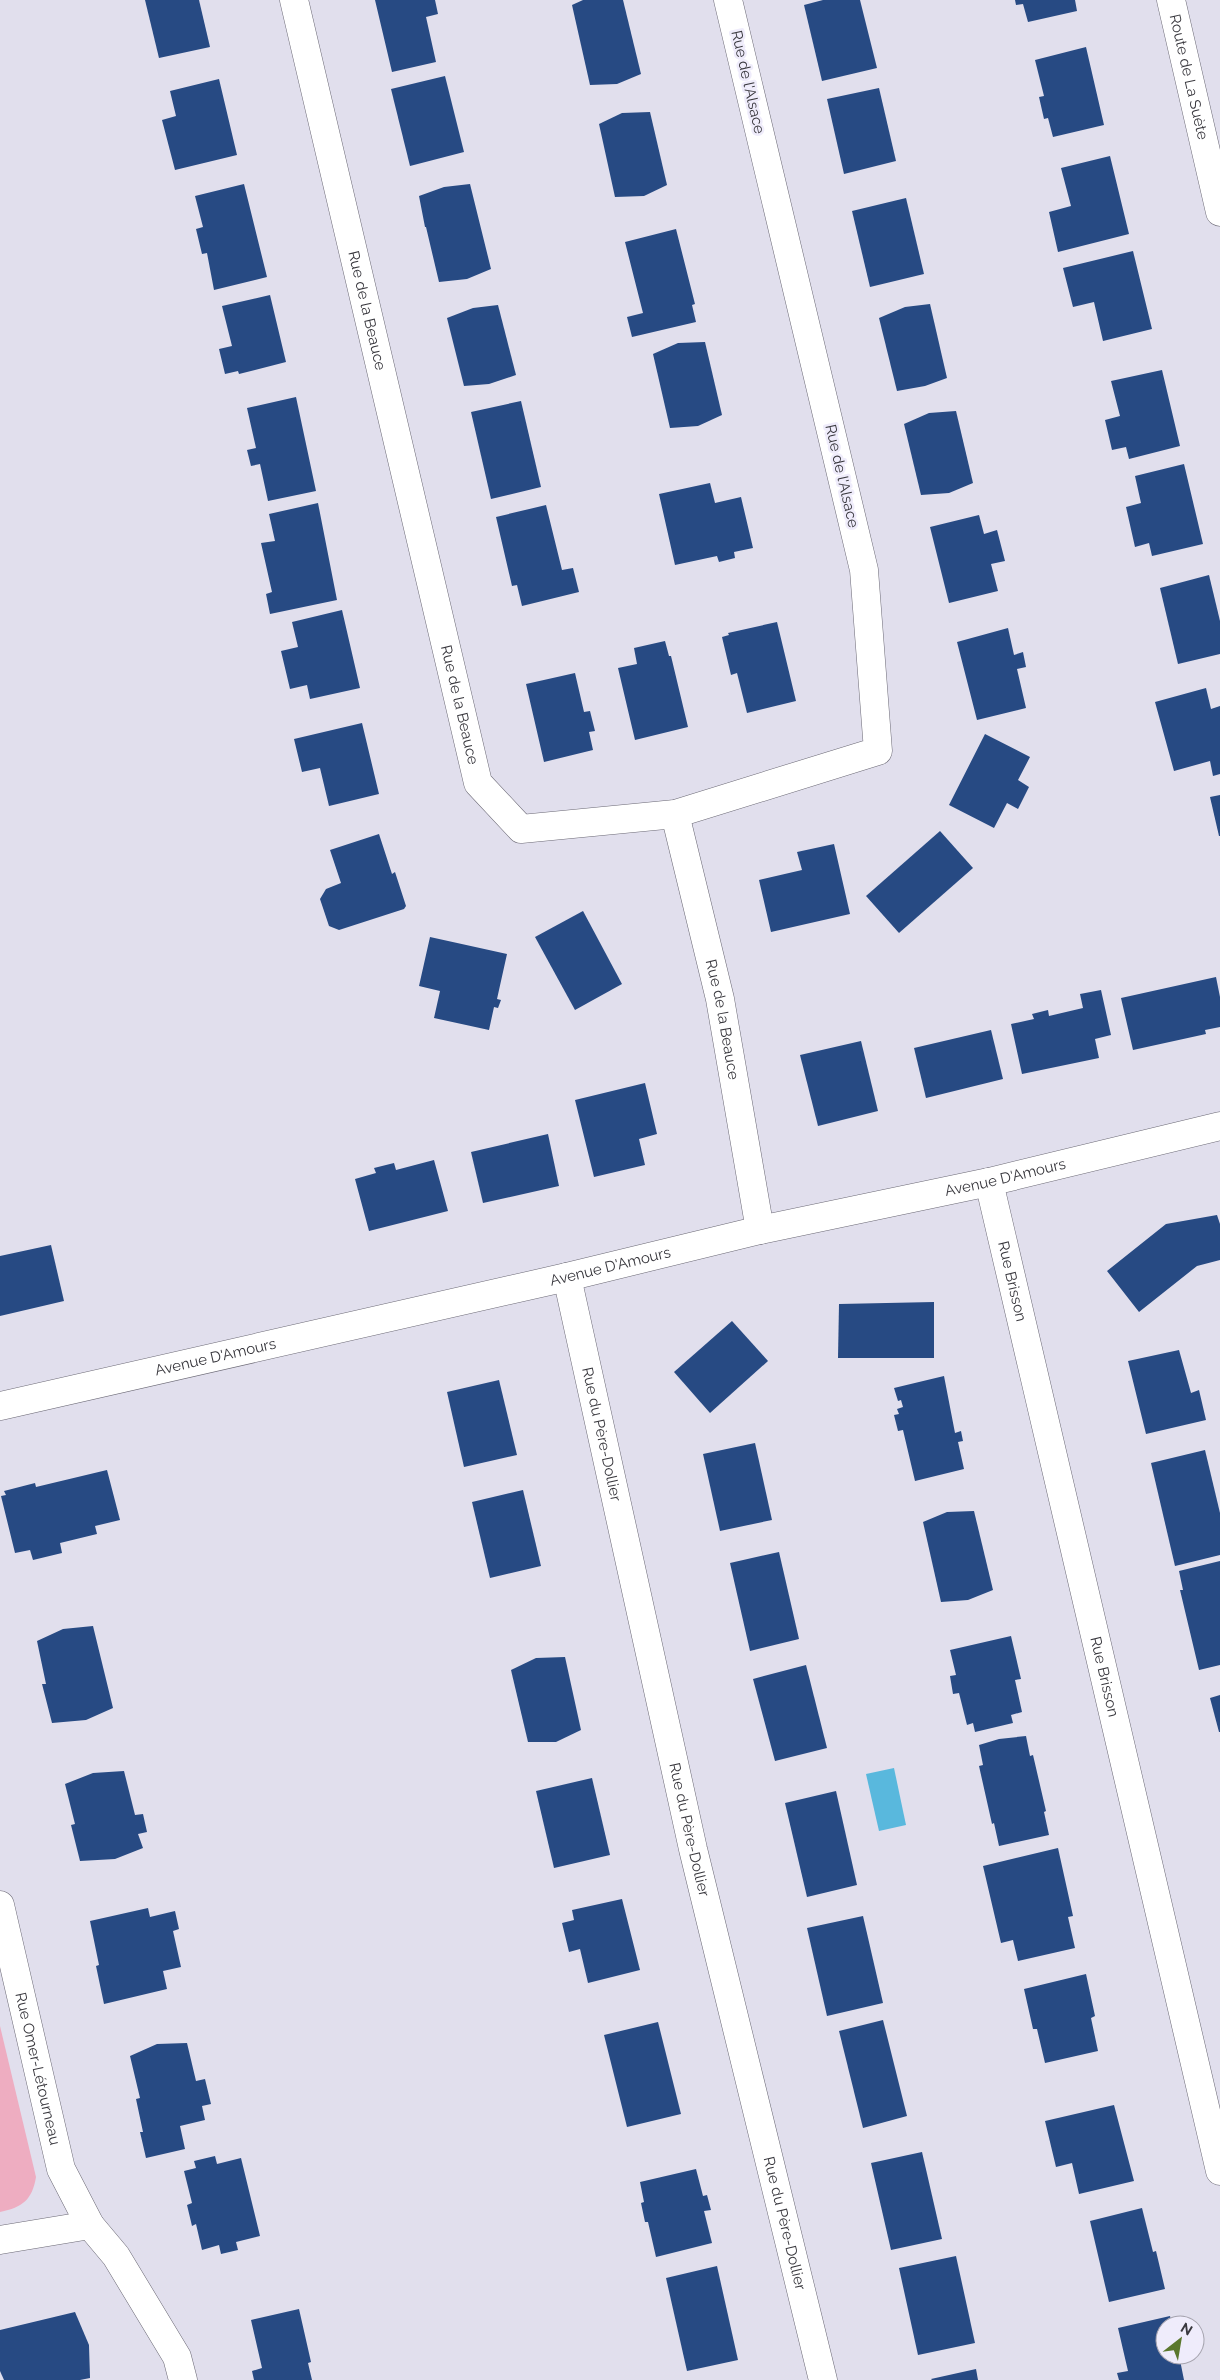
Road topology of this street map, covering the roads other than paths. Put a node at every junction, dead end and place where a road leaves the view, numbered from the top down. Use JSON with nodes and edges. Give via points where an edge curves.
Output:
{"nodes":[{"id":1,"x":294,"y":0,"type":"edge"},
{"id":2,"x":728,"y":0,"type":"edge"},
{"id":3,"x":1171,"y":0,"type":"edge"},
{"id":4,"x":1220,"y":212,"type":"edge"},
{"id":5,"x":675,"y":814,"type":"junction"},
{"id":6,"x":1220,"y":1126,"type":"edge"},
{"id":7,"x":989,"y":1182,"type":"junction"},
{"id":8,"x":760,"y":1230,"type":"junction"},
{"id":9,"x":567,"y":1277,"type":"junction"},
{"id":10,"x":0,"y":1406,"type":"edge"},
{"id":11,"x":0,"y":1905,"type":"edge"},
{"id":12,"x":1220,"y":2171,"type":"edge"},
{"id":13,"x":90,"y":2225,"type":"junction"},
{"id":14,"x":0,"y":2240,"type":"edge"},
{"id":15,"x":183,"y":2380,"type":"edge"},
{"id":16,"x":823,"y":2380,"type":"edge"}],
"edges":[{"from":1,"to":5,"type":"street","name":"Rue de la Beauce","via":[[478,783],[521,829]]},
{"from":2,"to":5,"type":"street","name":"Rue de l'Alsace","via":[[864,570],[878,751]]},
{"from":3,"to":4,"type":"street","name":"Route de La Suète"},
{"from":5,"to":8,"type":"street","name":"Rue de la Beauce","via":[[720,1000]]},
{"from":6,"to":7,"type":"street","name":"Avenue D'Amours"},
{"from":7,"to":8,"type":"street","name":"Avenue D'Amours"},
{"from":7,"to":12,"type":"street","name":"Rue Brisson"},
{"from":8,"to":9,"type":"street","name":"Avenue D'Amours"},
{"from":9,"to":10,"type":"street","name":"Avenue D'Amours"},
{"from":9,"to":16,"type":"street","name":"Rue du Père-Dollier","via":[[693,1849]]},
{"from":11,"to":13,"type":"street","name":"Rue Omer-Létourneau","via":[[61,2169]]},
{"from":13,"to":14,"type":"street"},
{"from":13,"to":15,"type":"street","name":"Rue Omer-Létourneau","via":[[116,2256],[172,2349]]}]}
